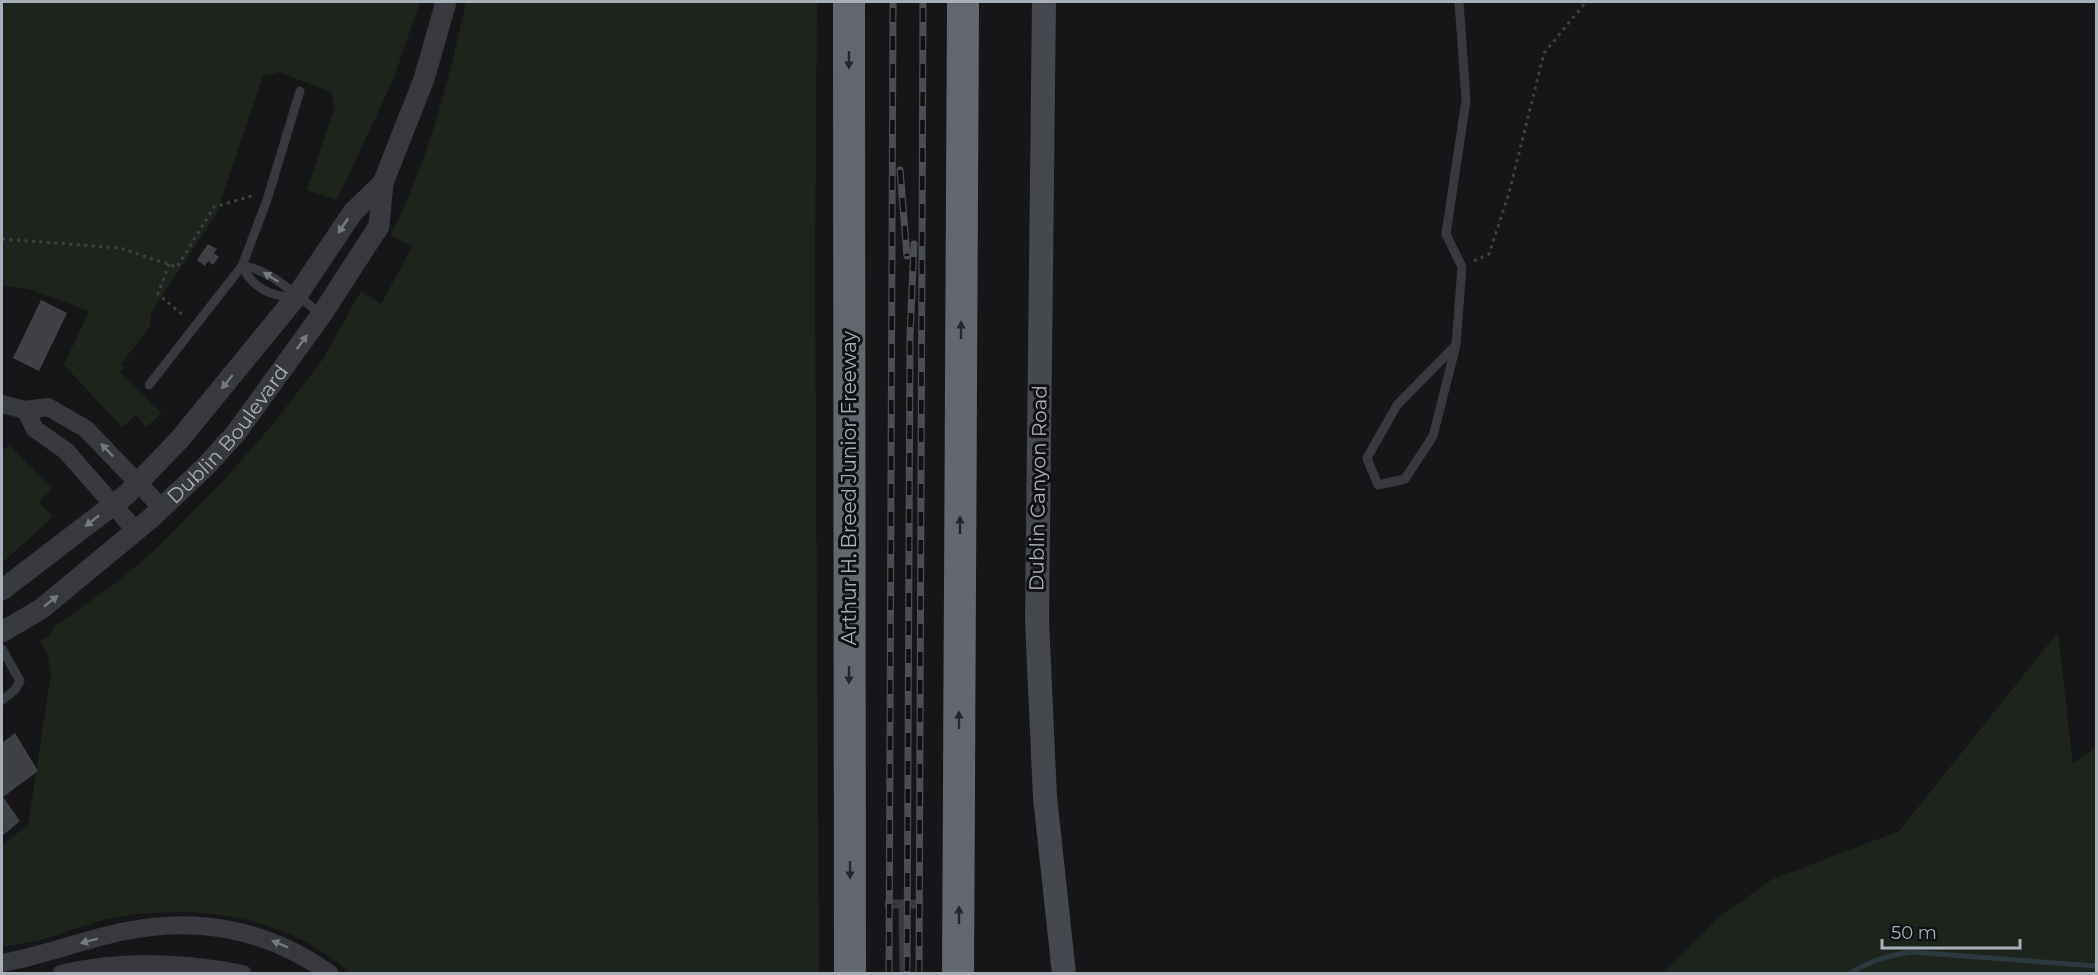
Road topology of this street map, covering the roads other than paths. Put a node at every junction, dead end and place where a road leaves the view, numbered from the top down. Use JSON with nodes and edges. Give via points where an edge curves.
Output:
{"nodes":[{"id":1,"x":446,"y":2,"type":"edge"},
{"id":2,"x":849,"y":2,"type":"edge"},
{"id":3,"x":963,"y":2,"type":"edge"},
{"id":4,"x":1044,"y":2,"type":"edge"},
{"id":5,"x":1459,"y":2,"type":"edge"},
{"id":6,"x":300,"y":91,"type":"dead end"},
{"id":7,"x":383,"y":183,"type":"junction"},
{"id":8,"x":242,"y":266,"type":"junction"},
{"id":9,"x":296,"y":297,"type":"junction"},
{"id":10,"x":321,"y":314,"type":"junction"},
{"id":11,"x":1456,"y":345,"type":"junction"},
{"id":12,"x":149,"y":386,"type":"dead end"},
{"id":13,"x":2,"y":404,"type":"edge"},
{"id":14,"x":25,"y":410,"type":"junction"},
{"id":15,"x":138,"y":483,"type":"junction"},
{"id":16,"x":113,"y":505,"type":"junction"},
{"id":17,"x":162,"y":508,"type":"junction"},
{"id":18,"x":136,"y":531,"type":"junction"},
{"id":19,"x":2,"y":590,"type":"edge"},
{"id":20,"x":2,"y":632,"type":"edge"},
{"id":21,"x":2,"y":649,"type":"edge"},
{"id":22,"x":2,"y":700,"type":"edge"},
{"id":23,"x":889,"y":904,"type":"dead end"},
{"id":24,"x":903,"y":904,"type":"junction"},
{"id":25,"x":919,"y":904,"type":"dead end"},
{"id":26,"x":2,"y":963,"type":"edge"},
{"id":27,"x":61,"y":974,"type":"edge"},
{"id":28,"x":243,"y":974,"type":"edge"},
{"id":29,"x":330,"y":974,"type":"edge"},
{"id":30,"x":850,"y":974,"type":"edge"},
{"id":31,"x":904,"y":974,"type":"edge"},
{"id":32,"x":958,"y":974,"type":"edge"},
{"id":33,"x":1064,"y":974,"type":"edge"}],
"edges":[{"from":1,"to":7,"type":"street","name":"Dublin Boulevard","via":[[418,95]]},
{"from":2,"to":30,"type":"highway","name":"Arthur H. Breed Junior Freeway","one_way":true},
{"from":32,"to":3,"type":"highway","one_way":true},
{"from":4,"to":33,"type":"main road","name":"Dublin Canyon Road","via":[[1036,620],[1045,797]]},
{"from":5,"to":11,"type":"lane","via":[[1466,100],[1446,234],[1462,267]]},
{"from":6,"to":8,"type":"lane","via":[[271,189]]},
{"from":7,"to":9,"type":"street","name":"Dublin Boulevard","one_way":true,"via":[[353,212]]},
{"from":7,"to":10,"type":"street","name":"Dublin Boulevard","via":[[379,226]]},
{"from":9,"to":8,"type":"lane","one_way":true,"via":[[255,267]]},
{"from":8,"to":9,"type":"lane","via":[[249,280],[277,297]]},
{"from":8,"to":12,"type":"lane"},
{"from":9,"to":10,"type":"lane"},
{"from":9,"to":15,"type":"street","name":"Dublin Boulevard","one_way":true,"via":[[206,408]]},
{"from":17,"to":10,"type":"street","name":"Dublin Boulevard","one_way":true,"via":[[236,433]]},
{"from":11,"to":11,"type":"lane","via":[[1396,405],[1367,458],[1378,485],[1404,479],[1432,436]]},
{"from":13,"to":14,"type":"street"},
{"from":15,"to":14,"type":"street","one_way":true,"via":[[86,429],[48,406]]},
{"from":14,"to":16,"type":"street","via":[[35,429],[66,451]]},
{"from":15,"to":16,"type":"street","name":"Dublin Boulevard"},
{"from":15,"to":17,"type":"street"},
{"from":16,"to":18,"type":"street"},
{"from":16,"to":19,"type":"street","name":"Dublin Boulevard","one_way":true},
{"from":17,"to":18,"type":"street","name":"Dublin Boulevard"},
{"from":20,"to":18,"type":"street","name":"Dublin Boulevard","one_way":true,"via":[[41,609]]},
{"from":21,"to":22,"type":"lane","via":[[20,681]]},
{"from":23,"to":24,"type":"lane"},
{"from":24,"to":25,"type":"lane"},
{"from":24,"to":31,"type":"lane"},
{"from":29,"to":26,"type":"street","one_way":true,"via":[[296,951],[264,937],[218,926],[174,924],[126,931]]},
{"from":27,"to":28,"type":"street","via":[[88,967],[137,963],[197,965]]}]}
